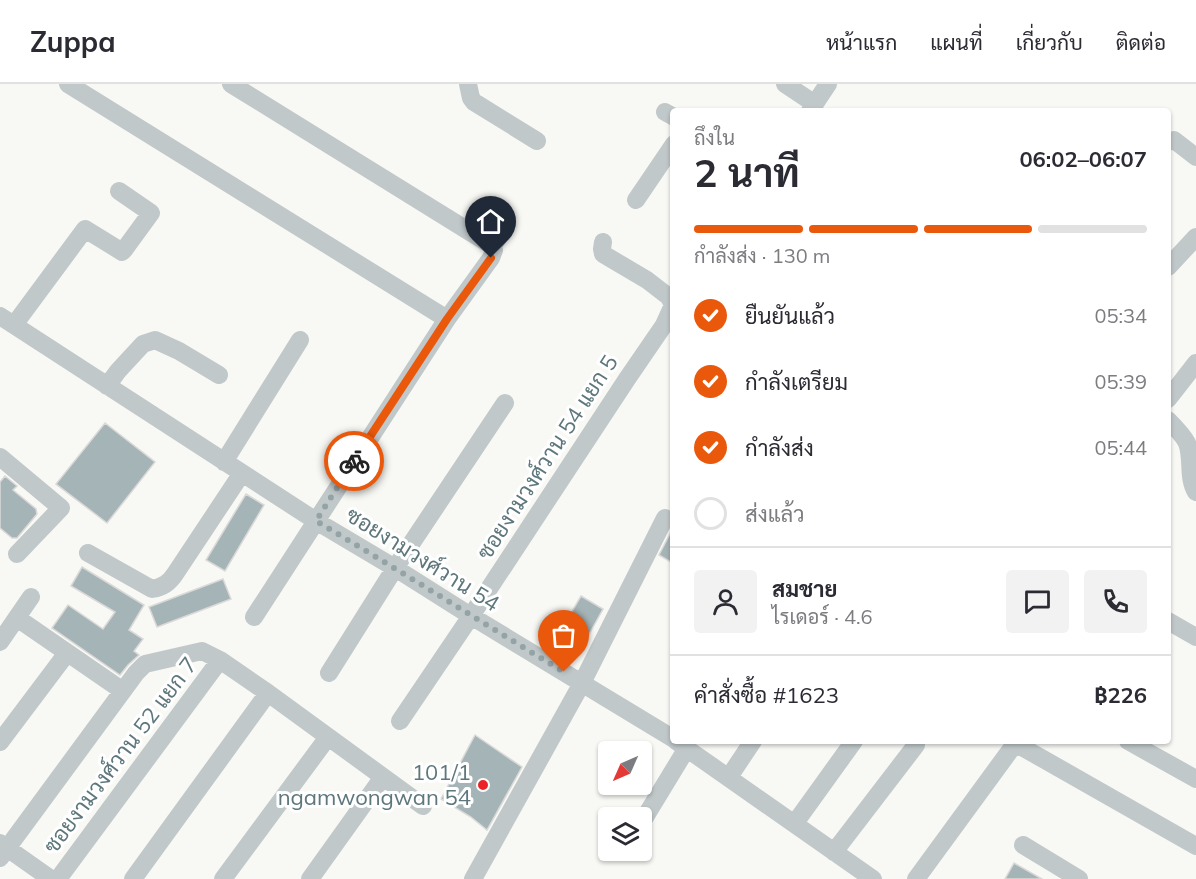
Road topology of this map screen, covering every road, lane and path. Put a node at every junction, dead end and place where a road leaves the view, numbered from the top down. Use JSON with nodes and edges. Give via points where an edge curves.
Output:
{"nodes":[{"id":1,"x":68,"y":84,"type":"edge"},
{"id":2,"x":231,"y":84,"type":"edge"},
{"id":3,"x":468,"y":84,"type":"edge"},
{"id":4,"x":785,"y":84,"type":"edge"},
{"id":5,"x":828,"y":84,"type":"edge"},
{"id":6,"x":812,"y":107,"type":"edge"},
{"id":7,"x":537,"y":141,"type":"dead end"},
{"id":8,"x":1171,"y":141,"type":"edge"},
{"id":9,"x":670,"y":150,"type":"edge"},
{"id":10,"x":1196,"y":157,"type":"edge"},
{"id":11,"x":119,"y":191,"type":"dead end"},
{"id":12,"x":636,"y":200,"type":"dead end"},
{"id":13,"x":507,"y":224,"type":"dead end"},
{"id":14,"x":1196,"y":237,"type":"edge"},
{"id":15,"x":603,"y":242,"type":"dead end"},
{"id":16,"x":493,"y":248,"type":"junction"},
{"id":17,"x":1171,"y":264,"type":"edge"},
{"id":18,"x":670,"y":299,"type":"edge"},
{"id":19,"x":447,"y":319,"type":"junction"},
{"id":20,"x":7,"y":320,"type":"edge"},
{"id":21,"x":669,"y":328,"type":"edge"},
{"id":22,"x":300,"y":340,"type":"dead end"},
{"id":23,"x":1196,"y":363,"type":"edge"},
{"id":24,"x":219,"y":375,"type":"dead end"},
{"id":25,"x":107,"y":386,"type":"junction"},
{"id":26,"x":1171,"y":395,"type":"edge"},
{"id":27,"x":505,"y":403,"type":"dead end"},
{"id":28,"x":1171,"y":423,"type":"edge"},
{"id":29,"x":0,"y":457,"type":"edge"},
{"id":30,"x":224,"y":462,"type":"junction"},
{"id":31,"x":242,"y":473,"type":"junction"},
{"id":32,"x":1196,"y":492,"type":"edge"},
{"id":33,"x":664,"y":518,"type":"dead end"},
{"id":34,"x":316,"y":521,"type":"junction"},
{"id":35,"x":88,"y":553,"type":"dead end"},
{"id":36,"x":17,"y":554,"type":"dead end"},
{"id":37,"x":396,"y":568,"type":"junction"},
{"id":38,"x":31,"y":597,"type":"dead end"},
{"id":39,"x":471,"y":616,"type":"junction"},
{"id":40,"x":254,"y":617,"type":"dead end"},
{"id":41,"x":17,"y":618,"type":"junction"},
{"id":42,"x":1171,"y":623,"type":"edge"},
{"id":43,"x":1196,"y":637,"type":"edge"},
{"id":44,"x":0,"y":642,"type":"edge"},
{"id":45,"x":67,"y":653,"type":"junction"},
{"id":46,"x":220,"y":660,"type":"junction"},
{"id":47,"x":329,"y":673,"type":"dead end"},
{"id":48,"x":582,"y":683,"type":"junction"},
{"id":49,"x":123,"y":691,"type":"junction"},
{"id":50,"x":268,"y":693,"type":"junction"},
{"id":51,"x":400,"y":721,"type":"dead end"},
{"id":52,"x":328,"y":737,"type":"junction"},
{"id":53,"x":670,"y":737,"type":"edge"},
{"id":54,"x":0,"y":742,"type":"edge"},
{"id":55,"x":679,"y":744,"type":"edge"},
{"id":56,"x":680,"y":744,"type":"edge"},
{"id":57,"x":751,"y":744,"type":"edge"},
{"id":58,"x":852,"y":744,"type":"edge"},
{"id":59,"x":1015,"y":744,"type":"edge"},
{"id":60,"x":1019,"y":744,"type":"edge"},
{"id":61,"x":1133,"y":744,"type":"edge"},
{"id":62,"x":916,"y":745,"type":"dead end"},
{"id":63,"x":383,"y":777,"type":"junction"},
{"id":64,"x":729,"y":777,"type":"junction"},
{"id":65,"x":1196,"y":779,"type":"edge"},
{"id":66,"x":423,"y":806,"type":"dead end"},
{"id":67,"x":649,"y":807,"type":"edge"},
{"id":68,"x":795,"y":824,"type":"junction"},
{"id":69,"x":1023,"y":845,"type":"dead end"},
{"id":70,"x":1196,"y":846,"type":"edge"},
{"id":71,"x":2,"y":850,"type":"edge"},
{"id":72,"x":834,"y":852,"type":"junction"},
{"id":73,"x":479,"y":877,"type":"edge"},
{"id":74,"x":51,"y":879,"type":"edge"},
{"id":75,"x":58,"y":879,"type":"edge"},
{"id":76,"x":133,"y":879,"type":"edge"},
{"id":77,"x":223,"y":879,"type":"edge"},
{"id":78,"x":310,"y":879,"type":"edge"},
{"id":79,"x":873,"y":879,"type":"edge"},
{"id":80,"x":916,"y":879,"type":"edge"},
{"id":81,"x":1079,"y":879,"type":"edge"}],
"edges":[{"from":1,"to":19,"type":"street"},
{"from":2,"to":16,"type":"street"},
{"from":3,"to":7,"type":"street","via":[[474,102]]},
{"from":4,"to":6,"type":"street"},
{"from":5,"to":6,"type":"street"},
{"from":8,"to":10,"type":"street"},
{"from":9,"to":12,"type":"street"},
{"from":11,"to":20,"type":"street","via":[[151,213],[124,250],[85,229]]},
{"from":13,"to":16,"type":"street"},
{"from":14,"to":17,"type":"street"},
{"from":15,"to":18,"type":"street","name":"ซอยงามวงศ์วาน 54 แยก 5","via":[[603,254]]},
{"from":16,"to":19,"type":"street","via":[[491,258]]},
{"from":19,"to":34,"type":"street"},
{"from":20,"to":25,"type":"street","name":"ซอยงามวงศ์วาน 54"},
{"from":21,"to":39,"type":"street","name":"ซอยงามวงศ์วาน 54 แยก 5","via":[[627,379]]},
{"from":22,"to":30,"type":"street"},
{"from":23,"to":26,"type":"street"},
{"from":24,"to":25,"type":"street","via":[[155,340],[143,344]]},
{"from":25,"to":30,"type":"street","name":"ซอยงามวงศ์วาน 54"},
{"from":27,"to":37,"type":"street"},
{"from":28,"to":32,"type":"street","via":[[1187,444],[1191,484]]},
{"from":29,"to":36,"type":"street","via":[[61,508]]},
{"from":30,"to":31,"type":"street","name":"ซอยงามวงศ์วาน 54"},
{"from":31,"to":34,"type":"street","name":"ซอยงามวงศ์วาน 54"},
{"from":31,"to":35,"type":"street","via":[[171,580],[163,586],[152,589]]},
{"from":33,"to":48,"type":"street"},
{"from":34,"to":37,"type":"street","name":"ซอยงามวงศ์วาน 54"},
{"from":34,"to":40,"type":"street"},
{"from":37,"to":39,"type":"street","name":"ซอยงามวงศ์วาน 54"},
{"from":37,"to":47,"type":"street"},
{"from":38,"to":41,"type":"street"},
{"from":39,"to":48,"type":"street","name":"ซอยงามวงศ์วาน 54"},
{"from":39,"to":51,"type":"street","name":"ซอยงามวงศ์วาน 54 แยก 5"},
{"from":41,"to":44,"type":"street"},
{"from":41,"to":45,"type":"street"},
{"from":42,"to":43,"type":"street"},
{"from":45,"to":49,"type":"street"},
{"from":45,"to":54,"type":"street"},
{"from":46,"to":49,"type":"street","via":[[202,651],[145,664]]},
{"from":46,"to":50,"type":"street"},
{"from":46,"to":75,"type":"street","name":"ซอยงามวงศ์วาน 52 แยก 7"},
{"from":48,"to":53,"type":"street","name":"ซอยงามวงศ์วาน 54"},
{"from":48,"to":73,"type":"street"},
{"from":49,"to":71,"type":"street"},
{"from":50,"to":52,"type":"street"},
{"from":50,"to":76,"type":"street"},
{"from":52,"to":63,"type":"street"},
{"from":52,"to":77,"type":"street"},
{"from":55,"to":67,"type":"street"},
{"from":56,"to":64,"type":"street","name":"ซอยงามวงศ์วาน 54"},
{"from":57,"to":64,"type":"street"},
{"from":58,"to":68,"type":"street"},
{"from":59,"to":80,"type":"street"},
{"from":60,"to":70,"type":"street"},
{"from":61,"to":65,"type":"street"},
{"from":62,"to":72,"type":"street"},
{"from":63,"to":66,"type":"street"},
{"from":63,"to":78,"type":"street"},
{"from":64,"to":68,"type":"street","name":"ซอยงามวงศ์วาน 54"},
{"from":68,"to":72,"type":"street","name":"ซอยงามวงศ์วาน 54"},
{"from":69,"to":81,"type":"street"},
{"from":71,"to":74,"type":"street"},
{"from":72,"to":79,"type":"street","name":"ซอยงามวงศ์วาน 54"}]}
